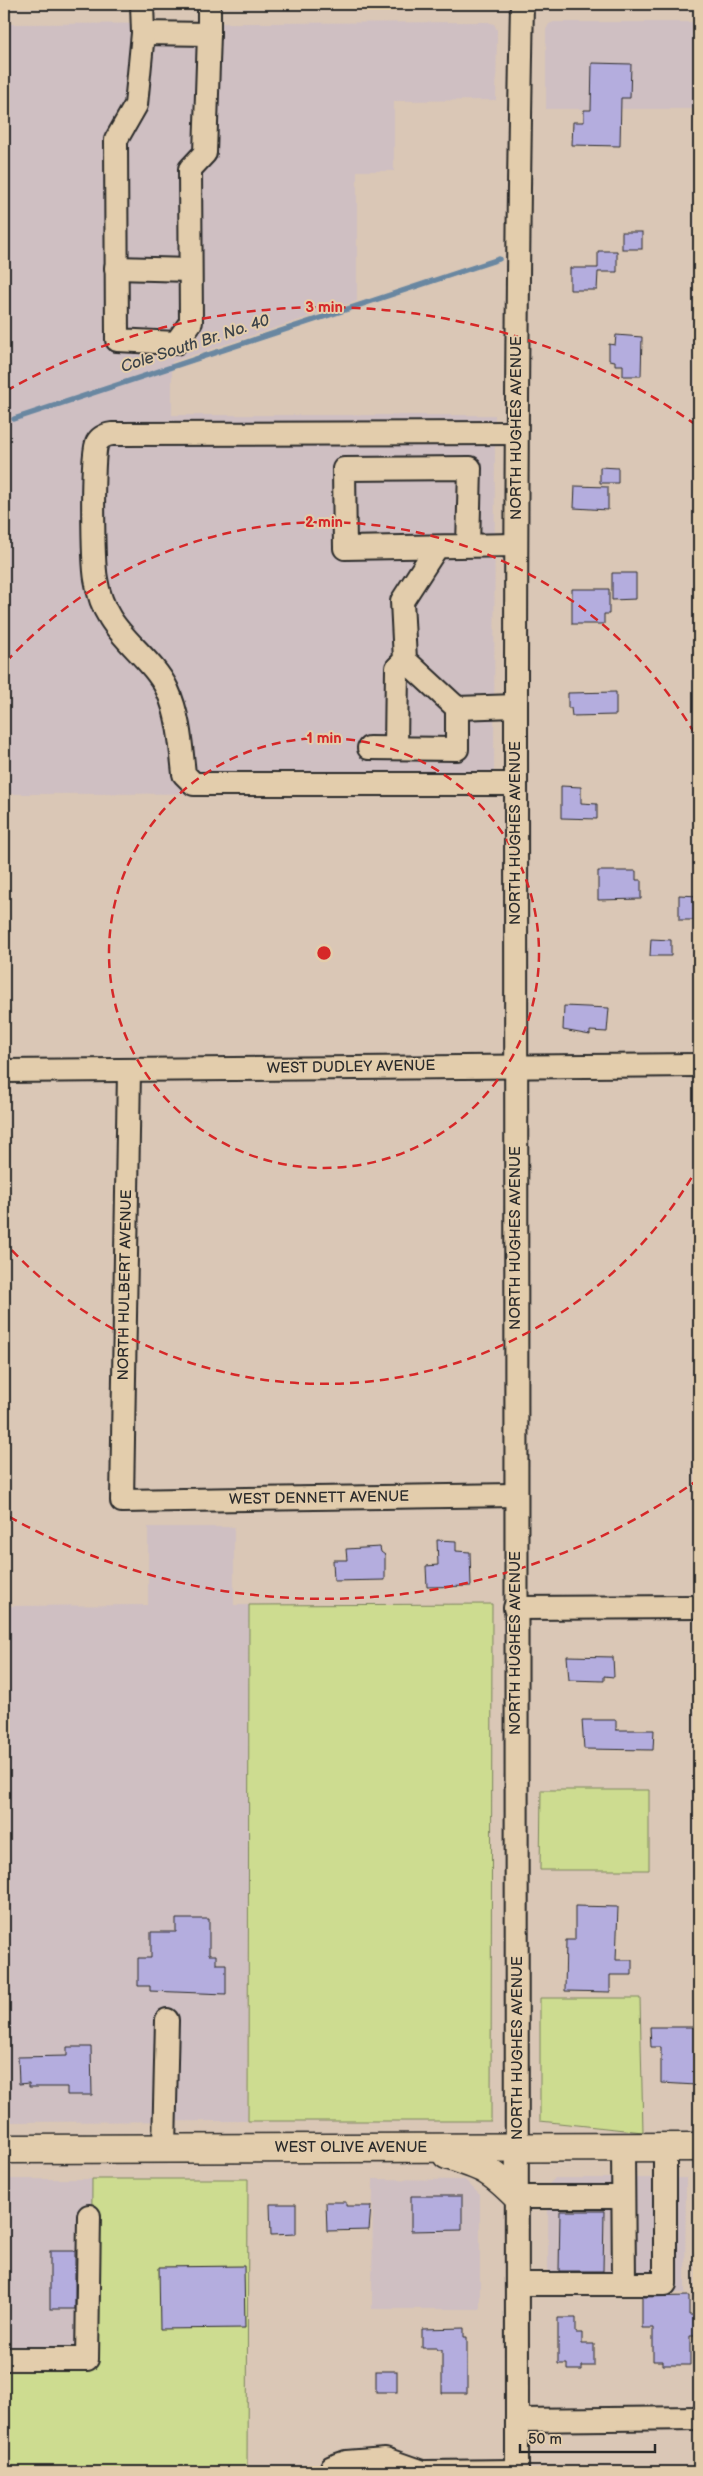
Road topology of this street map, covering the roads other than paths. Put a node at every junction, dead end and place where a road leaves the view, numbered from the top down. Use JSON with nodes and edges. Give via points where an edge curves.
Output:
{"nodes":[{"id":1,"x":142,"y":4,"type":"edge"},
{"id":2,"x":209,"y":4,"type":"edge"},
{"id":3,"x":522,"y":4,"type":"edge"},
{"id":4,"x":143,"y":33,"type":"junction"},
{"id":5,"x":208,"y":34,"type":"junction"},
{"id":6,"x":116,"y":268,"type":"junction"},
{"id":7,"x":190,"y":270,"type":"junction"},
{"id":8,"x":516,"y":433,"type":"junction"},
{"id":9,"x":516,"y":545,"type":"junction"},
{"id":10,"x":468,"y":546,"type":"junction"},
{"id":11,"x":438,"y":547,"type":"junction"},
{"id":12,"x":405,"y":660,"type":"junction"},
{"id":13,"x":516,"y":706,"type":"junction"},
{"id":14,"x":457,"y":708,"type":"junction"},
{"id":15,"x":369,"y":748,"type":"dead end"},
{"id":16,"x":396,"y":748,"type":"junction"},
{"id":17,"x":516,"y":784,"type":"junction"},
{"id":18,"x":699,"y":1065,"type":"edge"},
{"id":19,"x":515,"y":1066,"type":"junction"},
{"id":20,"x":128,"y":1070,"type":"junction"},
{"id":21,"x":4,"y":1071,"type":"edge"},
{"id":22,"x":515,"y":1495,"type":"junction"},
{"id":23,"x":122,"y":1501,"type":"joint"},
{"id":24,"x":699,"y":1607,"type":"edge"},
{"id":25,"x":515,"y":1608,"type":"junction"},
{"id":26,"x":167,"y":2020,"type":"dead end"},
{"id":27,"x":164,"y":2147,"type":"junction"},
{"id":28,"x":422,"y":2147,"type":"junction"},
{"id":29,"x":623,"y":2147,"type":"junction"},
{"id":30,"x":665,"y":2147,"type":"junction"},
{"id":31,"x":699,"y":2147,"type":"edge"},
{"id":32,"x":518,"y":2148,"type":"junction"},
{"id":33,"x":4,"y":2149,"type":"edge"},
{"id":34,"x":518,"y":2197,"type":"junction"},
{"id":35,"x":623,"y":2197,"type":"junction"},
{"id":36,"x":89,"y":2216,"type":"dead end"},
{"id":37,"x":518,"y":2284,"type":"junction"},
{"id":38,"x":624,"y":2284,"type":"junction"},
{"id":39,"x":9,"y":2359,"type":"edge"},
{"id":40,"x":699,"y":2418,"type":"edge"},
{"id":41,"x":517,"y":2420,"type":"junction"},
{"id":42,"x":331,"y":2472,"type":"edge"},
{"id":43,"x":422,"y":2472,"type":"edge"},
{"id":44,"x":427,"y":2472,"type":"edge"},
{"id":45,"x":516,"y":2472,"type":"edge"}],
"edges":[{"from":1,"to":4,"type":"street"},
{"from":2,"to":5,"type":"street"},
{"from":3,"to":8,"type":"street","name":"NORTH HUGHES AVENUE"},
{"from":4,"to":5,"type":"street"},
{"from":4,"to":6,"type":"street","via":[[136,104],[116,140]]},
{"from":5,"to":7,"type":"street","via":[[205,153],[190,169]]},
{"from":6,"to":7,"type":"street"},
{"from":6,"to":7,"type":"street","via":[[117,340],[176,343],[191,322]]},
{"from":8,"to":9,"type":"street","name":"NORTH HUGHES AVENUE"},
{"from":8,"to":17,"type":"street","via":[[112,434],[105,435],[95,445],[94,467],[96,578],[100,597],[110,618],[151,665],[167,689],[178,727],[184,774],[188,780],[194,784]]},
{"from":9,"to":10,"type":"street"},
{"from":9,"to":13,"type":"street","name":"NORTH HUGHES AVENUE"},
{"from":10,"to":11,"type":"street"},
{"from":10,"to":11,"type":"street","via":[[470,468],[344,469],[344,548]]},
{"from":11,"to":12,"type":"street","via":[[402,601]]},
{"from":12,"to":14,"type":"street"},
{"from":12,"to":16,"type":"street","via":[[397,668]]},
{"from":13,"to":14,"type":"street"},
{"from":13,"to":17,"type":"street","name":"NORTH HUGHES AVENUE"},
{"from":14,"to":16,"type":"street","via":[[457,749]]},
{"from":15,"to":16,"type":"street"},
{"from":17,"to":19,"type":"street","name":"NORTH HUGHES AVENUE"},
{"from":18,"to":19,"type":"street","name":"WEST DUDLEY AVENUE"},
{"from":19,"to":20,"type":"street","name":"WEST DUDLEY AVENUE"},
{"from":19,"to":22,"type":"street","name":"NORTH HUGHES AVENUE"},
{"from":20,"to":21,"type":"street","name":"WEST DUDLEY AVENUE"},
{"from":20,"to":23,"type":"street","name":"NORTH HULBERT AVENUE"},
{"from":22,"to":23,"type":"street","name":"WEST DENNETT AVENUE"},
{"from":22,"to":25,"type":"street","name":"NORTH HUGHES AVENUE"},
{"from":24,"to":25,"type":"street"},
{"from":25,"to":32,"type":"street","name":"NORTH HUGHES AVENUE"},
{"from":26,"to":27,"type":"street"},
{"from":27,"to":28,"type":"main road","name":"WEST OLIVE AVENUE"},
{"from":27,"to":33,"type":"main road","name":"WEST OLIVE AVENUE"},
{"from":28,"to":32,"type":"main road","name":"WEST OLIVE AVENUE"},
{"from":28,"to":34,"type":"main road","via":[[494,2172]]},
{"from":29,"to":30,"type":"main road","name":"WEST OLIVE AVENUE"},
{"from":29,"to":32,"type":"main road","name":"WEST OLIVE AVENUE"},
{"from":29,"to":35,"type":"street"},
{"from":30,"to":31,"type":"main road","name":"WEST OLIVE AVENUE"},
{"from":30,"to":38,"type":"street","via":[[665,2284]]},
{"from":32,"to":34,"type":"street","name":"NORTH HUGHES AVENUE"},
{"from":34,"to":35,"type":"street"},
{"from":34,"to":37,"type":"street","name":"NORTH HUGHES AVENUE"},
{"from":35,"to":38,"type":"street"},
{"from":36,"to":39,"type":"street","via":[[87,2360]]},
{"from":37,"to":38,"type":"street"},
{"from":37,"to":41,"type":"street","name":"NORTH HUGHES AVENUE"},
{"from":40,"to":41,"type":"street"},
{"from":41,"to":45,"type":"street","name":"NORTH HUGHES AVENUE"},
{"from":42,"to":43,"type":"street","via":[[332,2467],[346,2462],[385,2459]]},
{"from":44,"to":45,"type":"street"}]}
